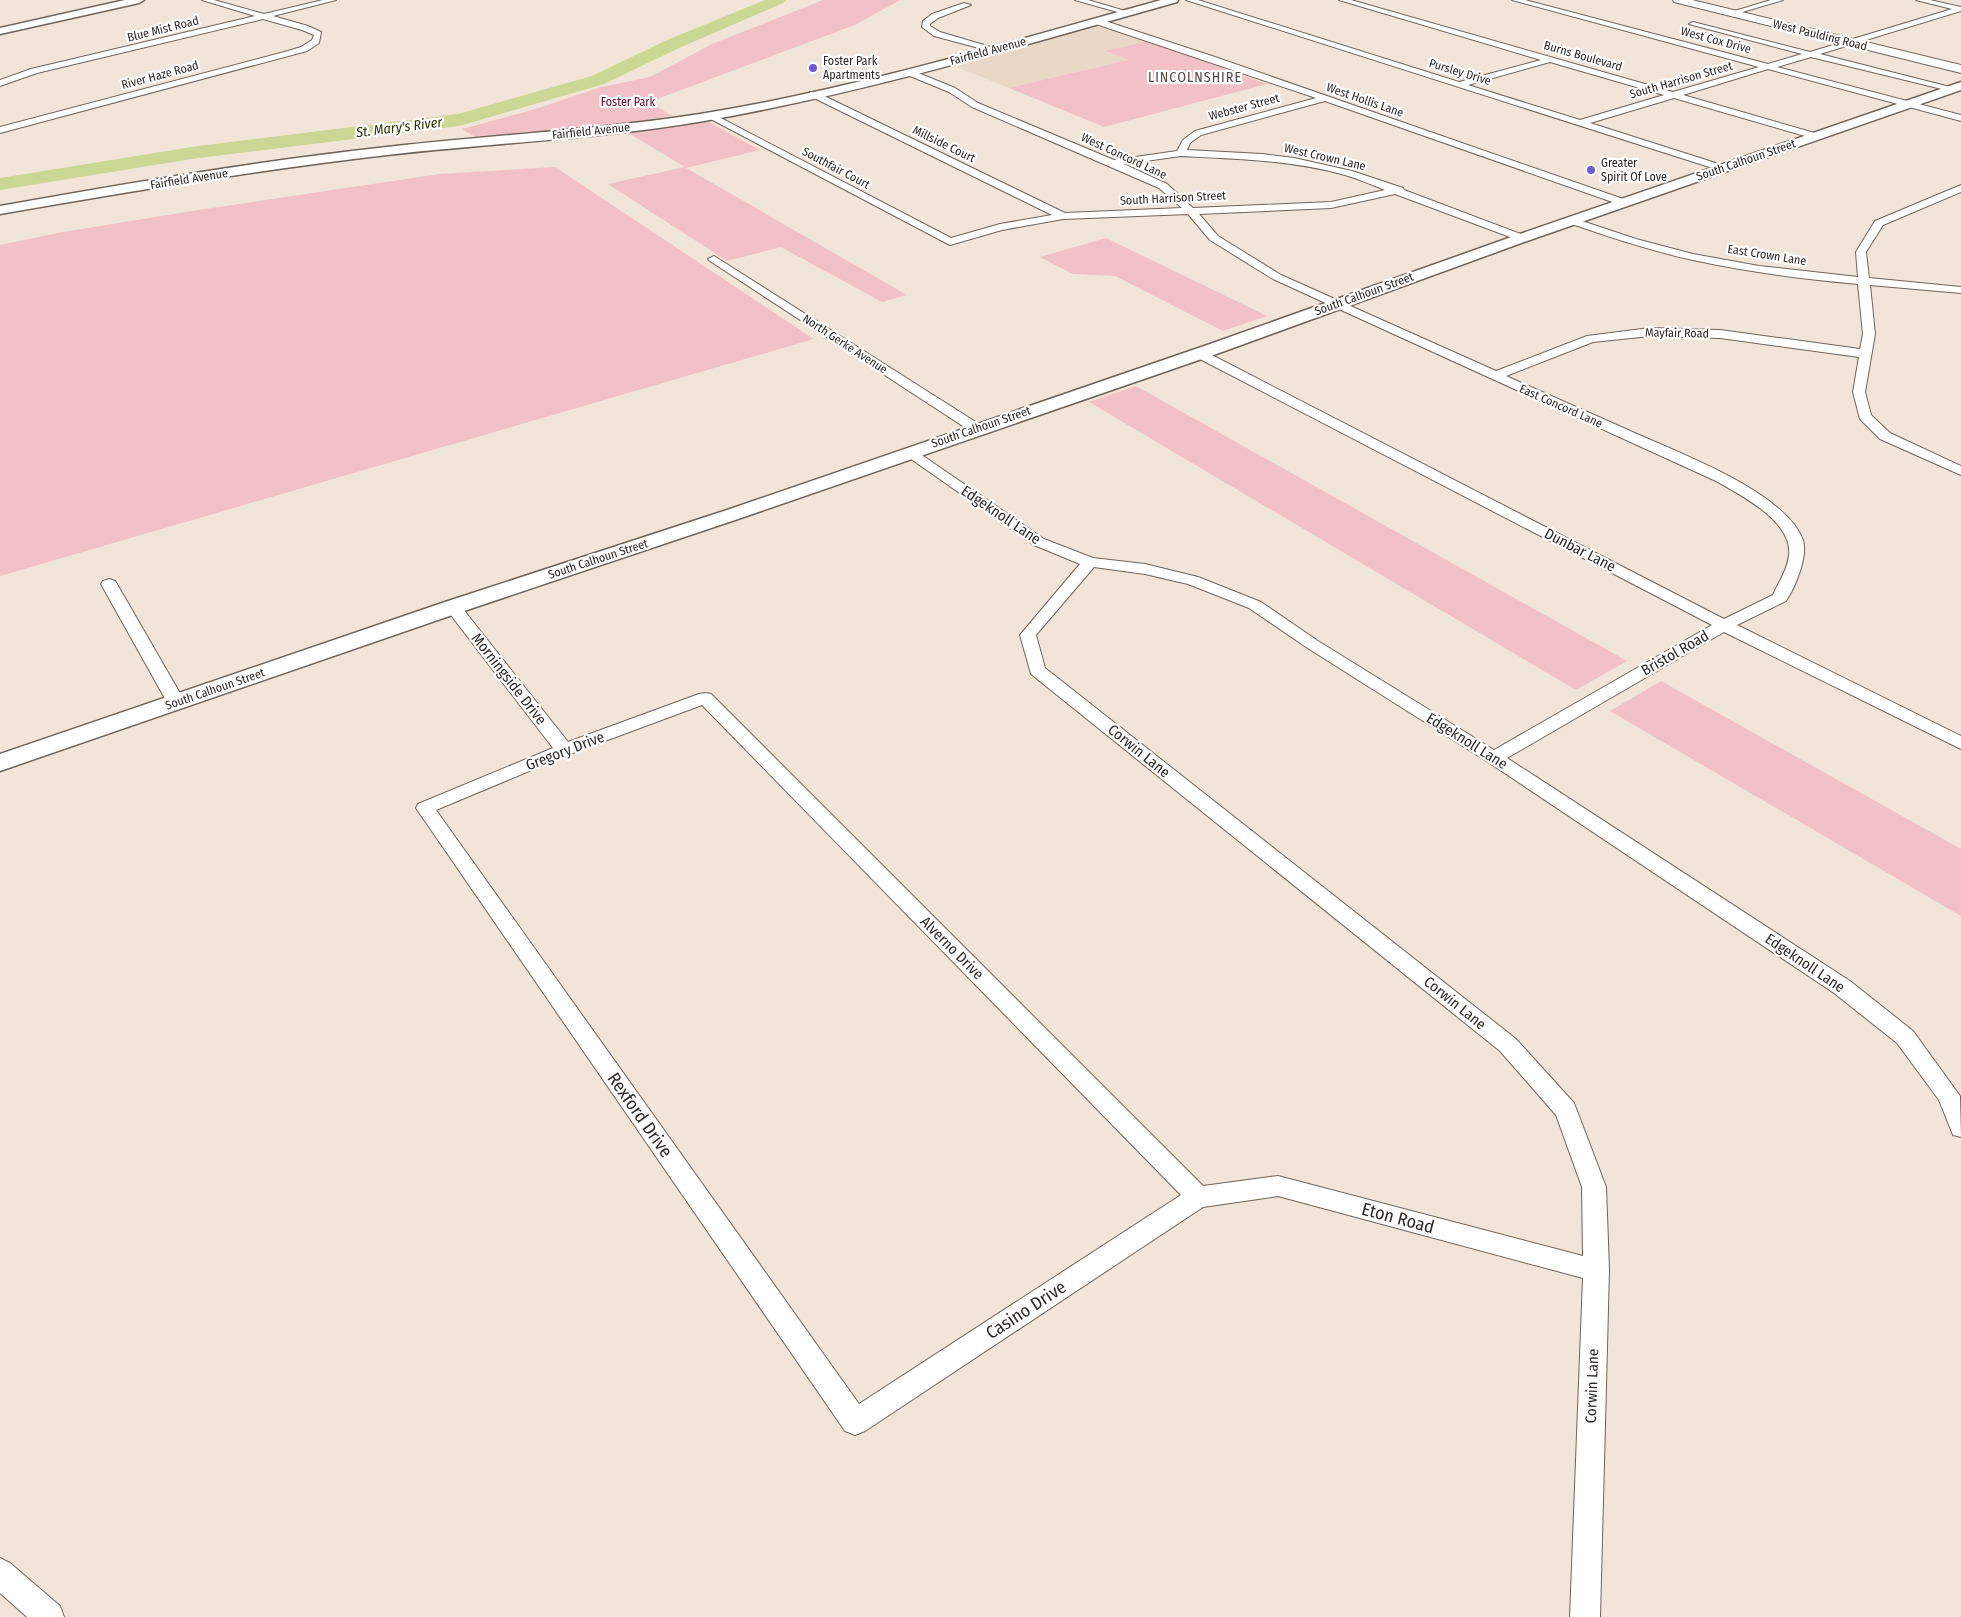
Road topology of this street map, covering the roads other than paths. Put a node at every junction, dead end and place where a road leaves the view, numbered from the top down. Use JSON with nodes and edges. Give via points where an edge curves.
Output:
{"nodes":[{"id":1,"x":139,"y":0,"type":"edge"},
{"id":2,"x":206,"y":0,"type":"edge"},
{"id":3,"x":332,"y":0,"type":"edge"},
{"id":4,"x":1079,"y":0,"type":"edge"},
{"id":5,"x":1173,"y":0,"type":"edge"},
{"id":6,"x":1190,"y":0,"type":"edge"},
{"id":7,"x":1343,"y":0,"type":"edge"},
{"id":8,"x":1356,"y":0,"type":"edge"},
{"id":9,"x":1516,"y":0,"type":"edge"},
{"id":10,"x":1678,"y":0,"type":"edge"},
{"id":11,"x":1779,"y":0,"type":"edge"},
{"id":12,"x":1920,"y":0,"type":"edge"},
{"id":13,"x":967,"y":5,"type":"dead end"},
{"id":14,"x":1961,"y":9,"type":"edge"},
{"id":15,"x":1128,"y":13,"type":"junction"},
{"id":16,"x":1732,"y":13,"type":"junction"},
{"id":17,"x":263,"y":16,"type":"junction"},
{"id":18,"x":1096,"y":21,"type":"junction"},
{"id":19,"x":1693,"y":24,"type":"dead end"},
{"id":20,"x":0,"y":31,"type":"edge"},
{"id":21,"x":1852,"y":42,"type":"junction"},
{"id":22,"x":991,"y":50,"type":"junction"},
{"id":23,"x":1812,"y":54,"type":"junction"},
{"id":24,"x":1554,"y":59,"type":"junction"},
{"id":25,"x":1770,"y":67,"type":"junction"},
{"id":26,"x":1961,"y":69,"type":"edge"},
{"id":27,"x":908,"y":72,"type":"junction"},
{"id":28,"x":0,"y":83,"type":"edge"},
{"id":29,"x":1459,"y":85,"type":"junction"},
{"id":30,"x":1956,"y":88,"type":"edge"},
{"id":31,"x":813,"y":94,"type":"junction"},
{"id":32,"x":1675,"y":94,"type":"junction"},
{"id":33,"x":1323,"y":99,"type":"junction"},
{"id":34,"x":1909,"y":104,"type":"junction"},
{"id":35,"x":710,"y":116,"type":"junction"},
{"id":36,"x":1961,"y":118,"type":"edge"},
{"id":37,"x":1581,"y":123,"type":"junction"},
{"id":38,"x":0,"y":130,"type":"edge"},
{"id":39,"x":1819,"y":135,"type":"junction"},
{"id":40,"x":1181,"y":154,"type":"junction"},
{"id":41,"x":1113,"y":163,"type":"junction"},
{"id":42,"x":1722,"y":168,"type":"junction"},
{"id":43,"x":1961,"y":188,"type":"edge"},
{"id":44,"x":1399,"y":190,"type":"junction"},
{"id":45,"x":1625,"y":204,"type":"junction"},
{"id":46,"x":0,"y":210,"type":"edge"},
{"id":47,"x":1189,"y":210,"type":"junction"},
{"id":48,"x":1063,"y":216,"type":"junction"},
{"id":49,"x":1573,"y":221,"type":"junction"},
{"id":50,"x":1522,"y":238,"type":"junction"},
{"id":51,"x":950,"y":242,"type":"joint"},
{"id":52,"x":714,"y":259,"type":"dead end"},
{"id":53,"x":1864,"y":282,"type":"junction"},
{"id":54,"x":1961,"y":290,"type":"edge"},
{"id":55,"x":1338,"y":303,"type":"junction"},
{"id":56,"x":1200,"y":354,"type":"junction"},
{"id":57,"x":1866,"y":354,"type":"junction"},
{"id":58,"x":1494,"y":376,"type":"junction"},
{"id":59,"x":977,"y":429,"type":"junction"},
{"id":60,"x":908,"y":452,"type":"junction"},
{"id":61,"x":1961,"y":471,"type":"edge"},
{"id":62,"x":1779,"y":516,"type":"joint"},
{"id":63,"x":1090,"y":562,"type":"junction"},
{"id":64,"x":109,"y":584,"type":"dead end"},
{"id":65,"x":453,"y":607,"type":"junction"},
{"id":66,"x":1724,"y":624,"type":"junction"},
{"id":67,"x":705,"y":698,"type":"joint"},
{"id":68,"x":176,"y":702,"type":"junction"},
{"id":69,"x":1961,"y":743,"type":"edge"},
{"id":70,"x":564,"y":750,"type":"junction"},
{"id":71,"x":1494,"y":758,"type":"junction"},
{"id":72,"x":0,"y":763,"type":"edge"},
{"id":73,"x":425,"y":808,"type":"joint"},
{"id":74,"x":1961,"y":1128,"type":"edge"},
{"id":75,"x":1198,"y":1197,"type":"junction"},
{"id":76,"x":1596,"y":1270,"type":"junction"},
{"id":77,"x":855,"y":1422,"type":"joint"},
{"id":78,"x":0,"y":1572,"type":"edge"},
{"id":79,"x":50,"y":1617,"type":"edge"},
{"id":80,"x":1585,"y":1617,"type":"edge"}],
"edges":[{"from":1,"to":20,"type":"street"},
{"from":2,"to":17,"type":"street"},
{"from":3,"to":17,"type":"street","name":"Blue Mist Road"},
{"from":4,"to":15,"type":"street"},
{"from":5,"to":15,"type":"street","name":"Fairfield Avenue"},
{"from":6,"to":29,"type":"street","name":"Pursley Drive"},
{"from":7,"to":24,"type":"street","name":"Burns Boulevard"},
{"from":8,"to":24,"type":"street","name":"Burns Boulevard"},
{"from":9,"to":25,"type":"street","name":"West Cox Drive"},
{"from":10,"to":16,"type":"main road","name":"West Paulding Road"},
{"from":11,"to":16,"type":"street"},
{"from":12,"to":14,"type":"street"},
{"from":13,"to":22,"type":"street","via":[[935,16],[926,26],[937,34]]},
{"from":14,"to":21,"type":"street","name":"South Harrison Street"},
{"from":15,"to":18,"type":"street","name":"Fairfield Avenue"},
{"from":16,"to":21,"type":"main road","name":"West Paulding Road"},
{"from":17,"to":28,"type":"street","name":"Blue Mist Road","via":[[34,71]]},
{"from":17,"to":38,"type":"street","name":"River Haze Road","via":[[318,34],[316,41],[291,53]]},
{"from":18,"to":22,"type":"street","name":"Fairfield Avenue"},
{"from":18,"to":33,"type":"street","name":"West Hollis Lane"},
{"from":19,"to":23,"type":"street"},
{"from":21,"to":23,"type":"street","name":"South Harrison Street"},
{"from":21,"to":26,"type":"main road","name":"West Paulding Road"},
{"from":22,"to":27,"type":"street","name":"Fairfield Avenue"},
{"from":23,"to":25,"type":"street","name":"South Harrison Street"},
{"from":23,"to":30,"type":"street"},
{"from":24,"to":29,"type":"street"},
{"from":24,"to":32,"type":"street","name":"Burns Boulevard"},
{"from":25,"to":32,"type":"street","name":"South Harrison Street"},
{"from":25,"to":34,"type":"street","name":"West Cox Drive"},
{"from":27,"to":31,"type":"street","name":"Fairfield Avenue"},
{"from":27,"to":41,"type":"street","name":"West Concord Lane","via":[[952,90],[975,105]]},
{"from":29,"to":37,"type":"street","name":"Pursley Drive"},
{"from":30,"to":34,"type":"street","name":"South Calhoun Street"},
{"from":31,"to":35,"type":"street","name":"Fairfield Avenue"},
{"from":31,"to":48,"type":"street","name":"Millside Court"},
{"from":32,"to":37,"type":"street","name":"South Harrison Street"},
{"from":32,"to":39,"type":"street","name":"Burns Boulevard"},
{"from":33,"to":40,"type":"street","name":"Webster Street","via":[[1198,133],[1186,142]]},
{"from":33,"to":45,"type":"street","name":"West Hollis Lane"},
{"from":34,"to":36,"type":"street","name":"West Cox Drive"},
{"from":34,"to":39,"type":"street","name":"South Calhoun Street"},
{"from":35,"to":46,"type":"street","name":"Fairfield Avenue","via":[[624,128],[346,156]]},
{"from":35,"to":51,"type":"street","name":"Southfair Court"},
{"from":37,"to":42,"type":"street","name":"Pursley Drive"},
{"from":39,"to":42,"type":"street","name":"South Calhoun Street"},
{"from":40,"to":41,"type":"street","name":"West Crown Lane"},
{"from":40,"to":44,"type":"street","name":"West Crown Lane","via":[[1243,155],[1294,161],[1349,172]]},
{"from":41,"to":47,"type":"street","name":"West Concord Lane","via":[[1163,186]]},
{"from":42,"to":45,"type":"street","name":"South Calhoun Street"},
{"from":43,"to":53,"type":"street","via":[[1880,223],[1861,252]]},
{"from":44,"to":47,"type":"street","name":"South Harrison Street","via":[[1331,204]]},
{"from":44,"to":50,"type":"street","name":"West Crown Lane"},
{"from":45,"to":49,"type":"street","name":"South Calhoun Street"},
{"from":47,"to":48,"type":"street","name":"South Harrison Street"},
{"from":47,"to":55,"type":"street","name":"West Concord Lane","via":[[1214,238],[1242,257],[1277,277]]},
{"from":48,"to":51,"type":"street","name":"South Harrison Street","via":[[1000,227]]},
{"from":49,"to":50,"type":"street","name":"South Calhoun Street"},
{"from":49,"to":53,"type":"street","name":"East Crown Lane","via":[[1643,244],[1701,258]]},
{"from":50,"to":55,"type":"street","name":"South Calhoun Street"},
{"from":52,"to":59,"type":"street","name":"North Gerke Avenue"},
{"from":53,"to":54,"type":"street","name":"East Crown Lane"},
{"from":53,"to":57,"type":"street","via":[[1870,334]]},
{"from":55,"to":56,"type":"street","name":"South Calhoun Street"},
{"from":55,"to":58,"type":"street","name":"East Concord Lane"},
{"from":56,"to":59,"type":"street","name":"South Calhoun Street"},
{"from":56,"to":66,"type":"street","name":"Dunbar Lane"},
{"from":57,"to":58,"type":"street","name":"Mayfair Road","via":[[1729,335],[1650,332],[1591,339]]},
{"from":57,"to":61,"type":"street","via":[[1860,392],[1864,416],[1885,436]]},
{"from":58,"to":62,"type":"street","name":"East Concord Lane","via":[[1710,472],[1742,489]]},
{"from":59,"to":60,"type":"street","name":"South Calhoun Street"},
{"from":60,"to":63,"type":"street","name":"Edgeknoll Lane","via":[[1039,542]]},
{"from":60,"to":65,"type":"street","name":"South Calhoun Street","via":[[734,514]]},
{"from":62,"to":66,"type":"street","name":"Bristol Road","via":[[1792,534],[1797,554],[1780,598]]},
{"from":63,"to":71,"type":"street","name":"Edgeknoll Lane","via":[[1145,569],[1193,580],[1255,605]]},
{"from":63,"to":76,"type":"street","name":"Corwin Lane","via":[[1028,634],[1037,670],[1508,1045],[1566,1110],[1594,1187]]},
{"from":64,"to":68,"type":"street"},
{"from":65,"to":68,"type":"street","name":"South Calhoun Street"},
{"from":65,"to":70,"type":"street","name":"Morningside Drive"},
{"from":66,"to":69,"type":"street","name":"Dunbar Lane"},
{"from":66,"to":71,"type":"street","name":"Bristol Road"},
{"from":67,"to":70,"type":"street","name":"Gregory Drive"},
{"from":67,"to":75,"type":"street","name":"Alverno Drive"},
{"from":68,"to":72,"type":"street","name":"South Calhoun Street"},
{"from":70,"to":73,"type":"street","name":"Gregory Drive"},
{"from":71,"to":74,"type":"street","name":"Edgeknoll Lane","via":[[1842,987],[1898,1031],[1949,1096]]},
{"from":73,"to":77,"type":"street","name":"Rexford Drive"},
{"from":75,"to":76,"type":"street","name":"Eton Road","via":[[1278,1186]]},
{"from":75,"to":77,"type":"street","name":"Casino Drive"},
{"from":76,"to":80,"type":"street","name":"Corwin Lane"},
{"from":78,"to":79,"type":"street"}]}
